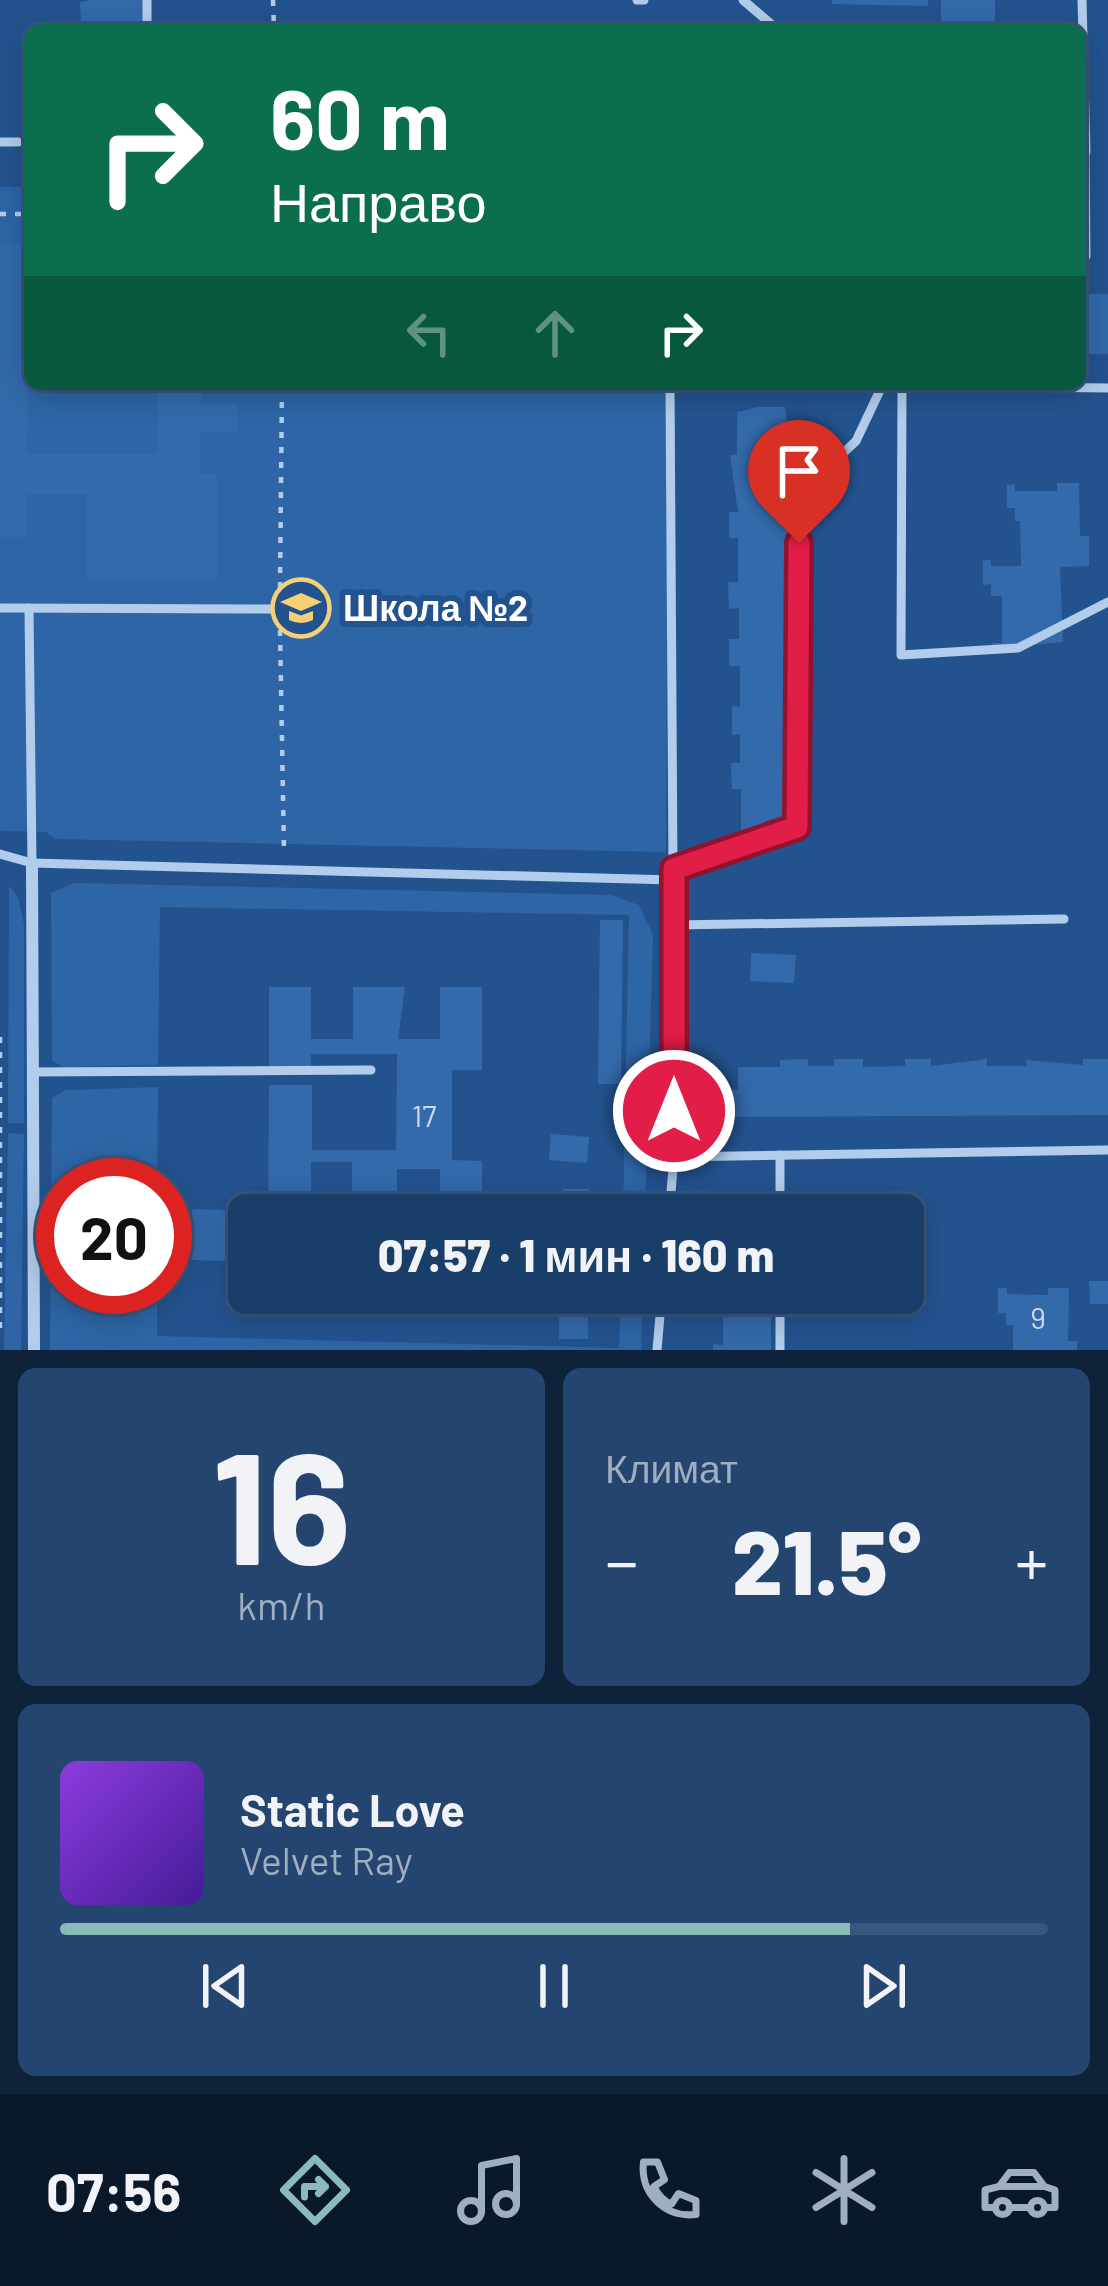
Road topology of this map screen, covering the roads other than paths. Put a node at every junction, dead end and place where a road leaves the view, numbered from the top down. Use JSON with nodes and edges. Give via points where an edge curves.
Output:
{"nodes":[{"id":1,"x":743,"y":0,"type":"edge"},
{"id":2,"x":771,"y":24,"type":"edge"},
{"id":3,"x":0,"y":142,"type":"edge"},
{"id":4,"x":18,"y":142,"type":"dead end"},
{"id":5,"x":670,"y":390,"type":"edge"},
{"id":6,"x":880,"y":390,"type":"edge"},
{"id":7,"x":902,"y":390,"type":"edge"},
{"id":8,"x":1108,"y":602,"type":"edge"},
{"id":9,"x":0,"y":608,"type":"edge"},
{"id":10,"x":29,"y":608,"type":"junction"},
{"id":11,"x":280,"y":609,"type":"dead end"},
{"id":12,"x":0,"y":854,"type":"edge"},
{"id":13,"x":32,"y":863,"type":"junction"},
{"id":14,"x":673,"y":875,"type":"junction"},
{"id":15,"x":1064,"y":920,"type":"dead end"},
{"id":16,"x":674,"y":925,"type":"junction"},
{"id":17,"x":371,"y":1070,"type":"dead end"},
{"id":18,"x":33,"y":1072,"type":"junction"},
{"id":19,"x":1108,"y":1150,"type":"edge"},
{"id":20,"x":780,"y":1155,"type":"junction"},
{"id":21,"x":674,"y":1157,"type":"junction"},
{"id":22,"x":671,"y":1194,"type":"edge"},
{"id":23,"x":780,"y":1194,"type":"edge"},
{"id":24,"x":660,"y":1314,"type":"edge"},
{"id":25,"x":780,"y":1314,"type":"edge"},
{"id":26,"x":34,"y":1350,"type":"edge"},
{"id":27,"x":657,"y":1350,"type":"edge"},
{"id":28,"x":780,"y":1350,"type":"edge"}],
"edges":[{"from":1,"to":2,"type":"lane"},
{"from":3,"to":4,"type":"lane"},
{"from":5,"to":14,"type":"lane"},
{"from":6,"to":14,"type":"lane","via":[[856,441],[799,495],[797,827]]},
{"from":7,"to":8,"type":"lane","via":[[901,655],[1018,648]]},
{"from":9,"to":10,"type":"lane"},
{"from":10,"to":11,"type":"lane"},
{"from":10,"to":13,"type":"lane"},
{"from":12,"to":13,"type":"lane"},
{"from":13,"to":14,"type":"lane"},
{"from":13,"to":18,"type":"street"},
{"from":14,"to":16,"type":"lane"},
{"from":15,"to":16,"type":"lane"},
{"from":16,"to":21,"type":"lane"},
{"from":17,"to":18,"type":"lane"},
{"from":18,"to":26,"type":"street"},
{"from":19,"to":20,"type":"lane"},
{"from":20,"to":21,"type":"lane"},
{"from":20,"to":23,"type":"lane"},
{"from":21,"to":22,"type":"lane"},
{"from":24,"to":27,"type":"lane"},
{"from":25,"to":28,"type":"lane"}]}
